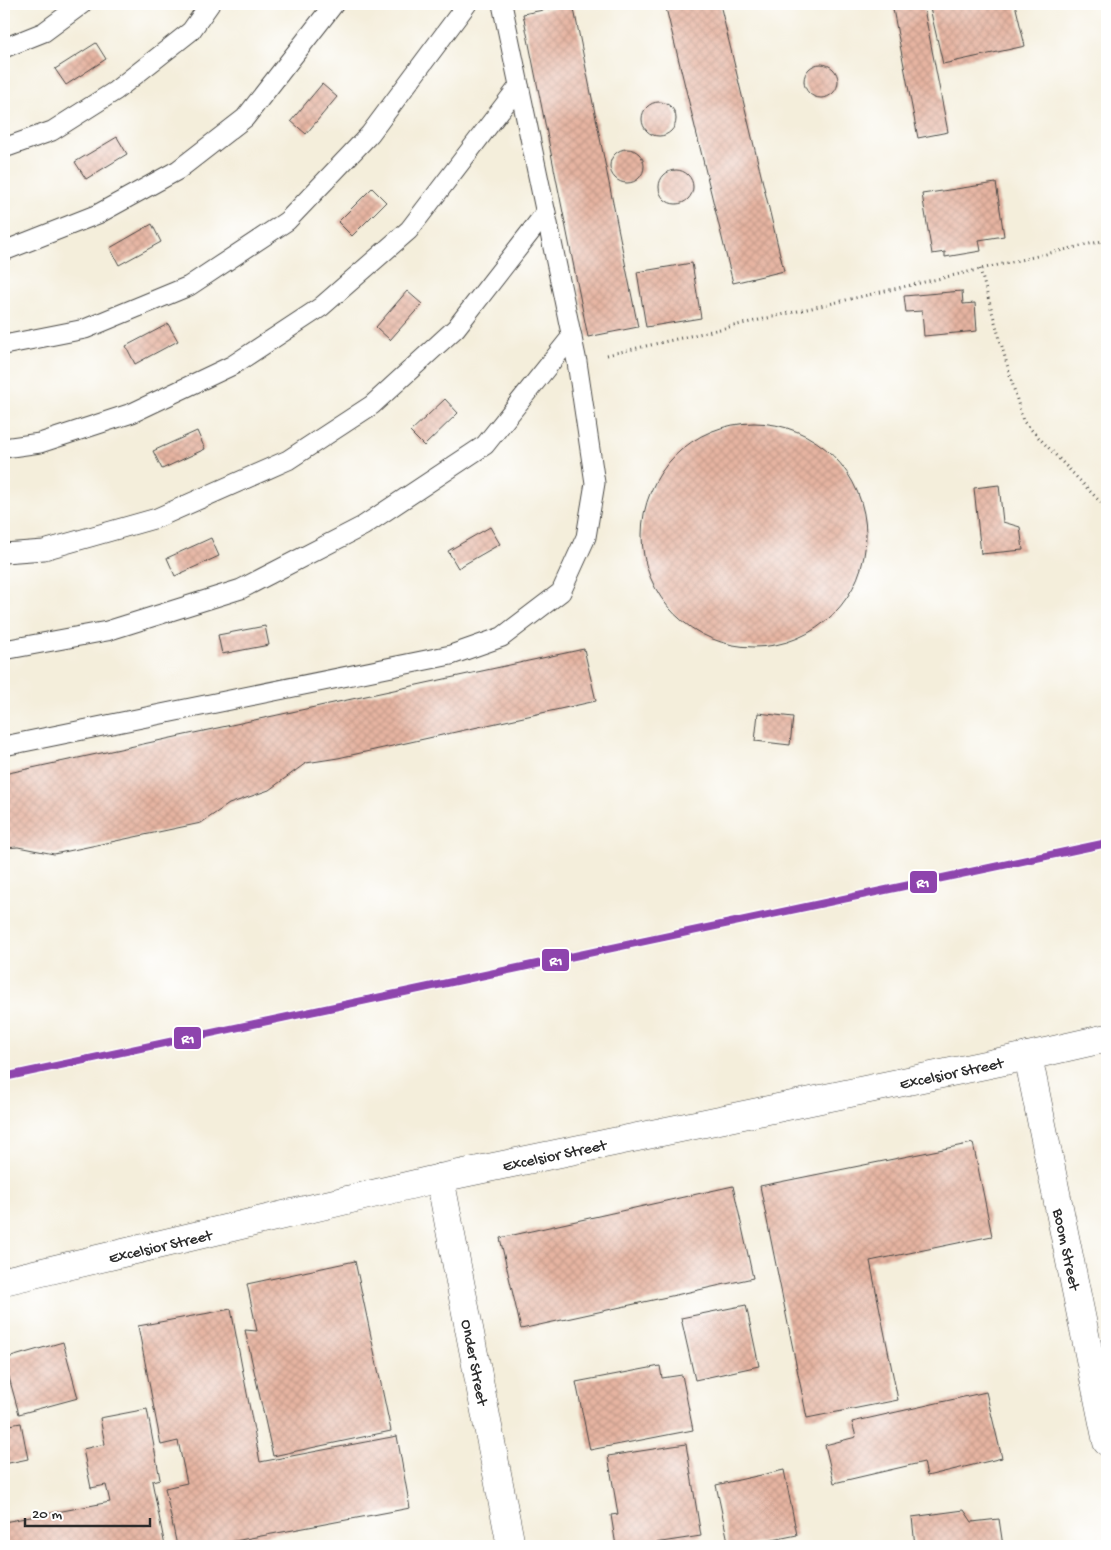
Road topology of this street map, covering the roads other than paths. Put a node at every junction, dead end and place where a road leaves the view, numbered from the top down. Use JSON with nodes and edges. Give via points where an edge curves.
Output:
{"nodes":[{"id":1,"x":82,"y":4,"type":"edge"},
{"id":2,"x":210,"y":4,"type":"edge"},
{"id":3,"x":334,"y":4,"type":"edge"},
{"id":4,"x":467,"y":4,"type":"edge"},
{"id":5,"x":502,"y":4,"type":"edge"},
{"id":6,"x":4,"y":48,"type":"edge"},
{"id":7,"x":519,"y":86,"type":"junction"},
{"id":8,"x":4,"y":148,"type":"edge"},
{"id":9,"x":546,"y":212,"type":"junction"},
{"id":10,"x":4,"y":251,"type":"edge"},
{"id":11,"x":572,"y":336,"type":"junction"},
{"id":12,"x":4,"y":345,"type":"edge"},
{"id":13,"x":4,"y":448,"type":"edge"},
{"id":14,"x":4,"y":553,"type":"edge"},
{"id":15,"x":4,"y":650,"type":"edge"},
{"id":16,"x":4,"y":746,"type":"edge"},
{"id":17,"x":1107,"y":1038,"type":"edge"},
{"id":18,"x":1028,"y":1056,"type":"junction"},
{"id":19,"x":440,"y":1178,"type":"junction"},
{"id":20,"x":4,"y":1282,"type":"edge"},
{"id":21,"x":1107,"y":1442,"type":"edge"},
{"id":22,"x":511,"y":1546,"type":"edge"}],
"edges":[{"from":1,"to":6,"type":"lane","via":[[44,32]]},
{"from":2,"to":8,"type":"lane","via":[[191,31],[115,91],[52,132]]},
{"from":3,"to":10,"type":"lane","via":[[245,118],[178,170],[98,214]]},
{"from":4,"to":12,"type":"lane","via":[[370,134],[287,222],[188,286],[85,330]]},
{"from":5,"to":7,"type":"lane"},
{"from":7,"to":9,"type":"lane"},
{"from":7,"to":13,"type":"lane","via":[[409,230],[321,307],[233,366],[132,413],[40,443]]},
{"from":9,"to":11,"type":"lane"},
{"from":9,"to":14,"type":"lane","via":[[456,328],[372,405],[288,460],[157,518],[44,550]]},
{"from":11,"to":15,"type":"lane","via":[[485,445],[363,526],[241,589],[107,631]]},
{"from":11,"to":16,"type":"lane","via":[[595,483],[586,537],[561,592],[502,638],[451,655]]},
{"from":17,"to":18,"type":"street","name":"Excelsior Street"},
{"from":18,"to":19,"type":"street","name":"Excelsior Street"},
{"from":18,"to":21,"type":"street","name":"Boom Street"},
{"from":19,"to":20,"type":"street","name":"Excelsior Street"},
{"from":19,"to":22,"type":"street","name":"Onder Street"}]}
